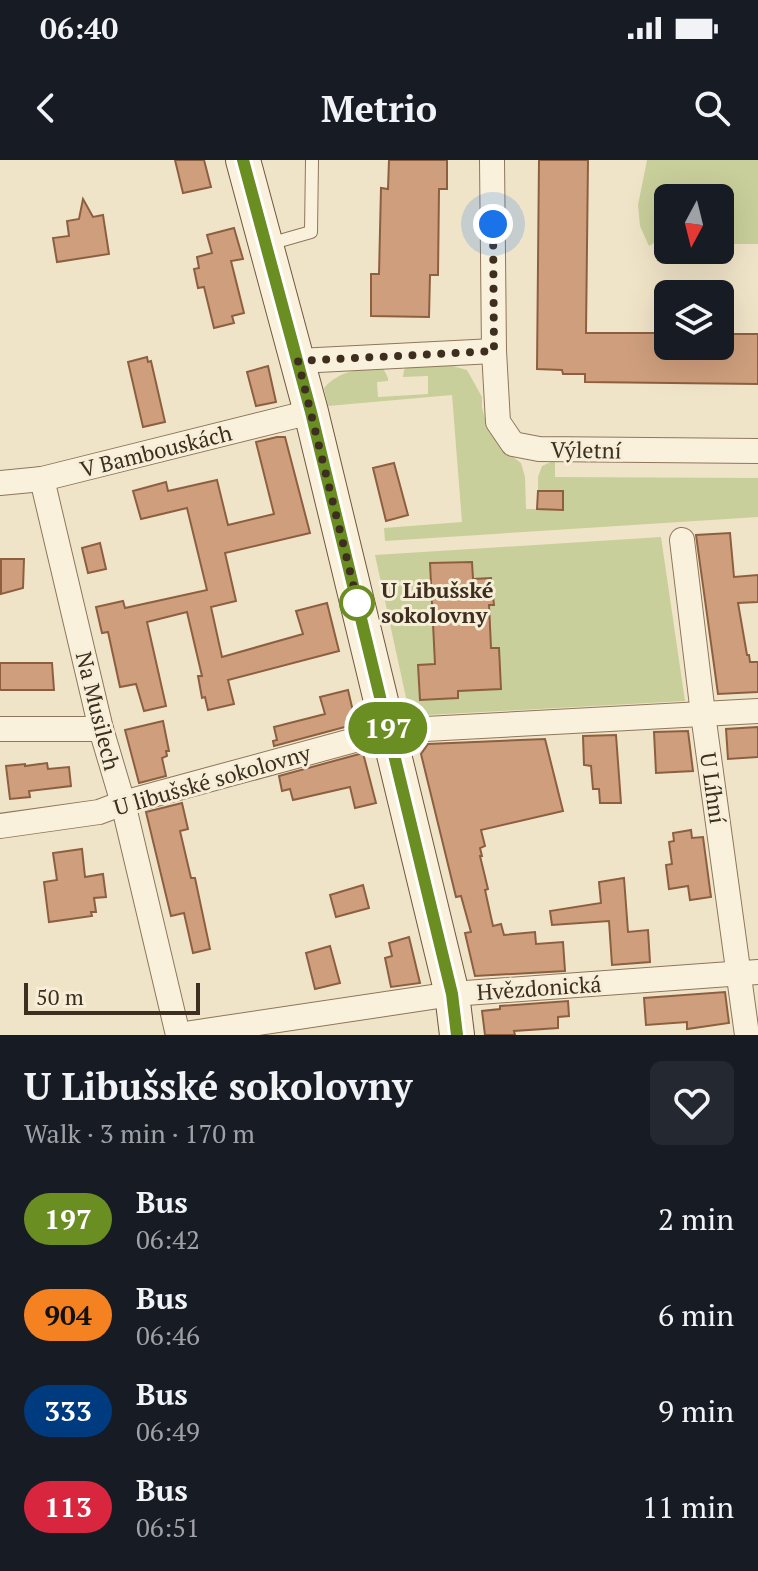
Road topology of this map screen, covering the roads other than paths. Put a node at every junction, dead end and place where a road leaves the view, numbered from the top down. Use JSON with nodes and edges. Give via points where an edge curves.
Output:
{"nodes":[{"id":1,"x":243,"y":160,"type":"edge"},
{"id":2,"x":312,"y":160,"type":"edge"},
{"id":3,"x":492,"y":160,"type":"edge"},
{"id":4,"x":266,"y":245,"type":"junction"},
{"id":5,"x":494,"y":351,"type":"junction"},
{"id":6,"x":298,"y":361,"type":"junction"},
{"id":7,"x":311,"y":412,"type":"junction"},
{"id":8,"x":758,"y":451,"type":"edge"},
{"id":9,"x":42,"y":479,"type":"junction"},
{"id":10,"x":0,"y":483,"type":"edge"},
{"id":11,"x":682,"y":540,"type":"dead end"},
{"id":12,"x":758,"y":711,"type":"edge"},
{"id":13,"x":703,"y":714,"type":"junction"},
{"id":14,"x":0,"y":729,"type":"edge"},
{"id":15,"x":101,"y":729,"type":"junction"},
{"id":16,"x":388,"y":731,"type":"junction"},
{"id":17,"x":123,"y":803,"type":"junction"},
{"id":18,"x":0,"y":826,"type":"edge"},
{"id":19,"x":748,"y":973,"type":"edge"},
{"id":20,"x":452,"y":994,"type":"junction"},
{"id":21,"x":178,"y":1035,"type":"edge"},
{"id":22,"x":457,"y":1035,"type":"edge"},
{"id":23,"x":747,"y":1035,"type":"edge"}],
"edges":[{"from":1,"to":4,"type":"main road"},
{"from":2,"to":4,"type":"lane","via":[[311,232]]},
{"from":3,"to":5,"type":"street","name":"Výletní"},
{"from":4,"to":6,"type":"main road"},
{"from":5,"to":6,"type":"street"},
{"from":5,"to":8,"type":"street","name":"Výletní","via":[[498,422],[513,444],[539,449]]},
{"from":6,"to":7,"type":"main road"},
{"from":7,"to":9,"type":"street","name":"V Bambouskách"},
{"from":7,"to":16,"type":"main road"},
{"from":9,"to":10,"type":"street","name":"V Bambouskách"},
{"from":9,"to":15,"type":"street","name":"Na Musilech"},
{"from":11,"to":13,"type":"street","name":"U Líhní"},
{"from":12,"to":13,"type":"street","name":"U libušské sokolovny"},
{"from":13,"to":16,"type":"street","name":"U libušské sokolovny"},
{"from":13,"to":19,"type":"street","name":"U Líhní"},
{"from":14,"to":15,"type":"street"},
{"from":15,"to":17,"type":"street","name":"Na Musilech"},
{"from":16,"to":17,"type":"street","name":"U libušské sokolovny"},
{"from":16,"to":20,"type":"main road"},
{"from":17,"to":18,"type":"street","name":"U libušské sokolovny","via":[[99,812]]},
{"from":17,"to":21,"type":"street","name":"Na Musilech"},
{"from":19,"to":20,"type":"street","name":"Hvězdonická"},
{"from":19,"to":23,"type":"street","name":"U Líhní"},
{"from":20,"to":21,"type":"street","name":"Hvězdonická"},
{"from":20,"to":22,"type":"main road"}]}
